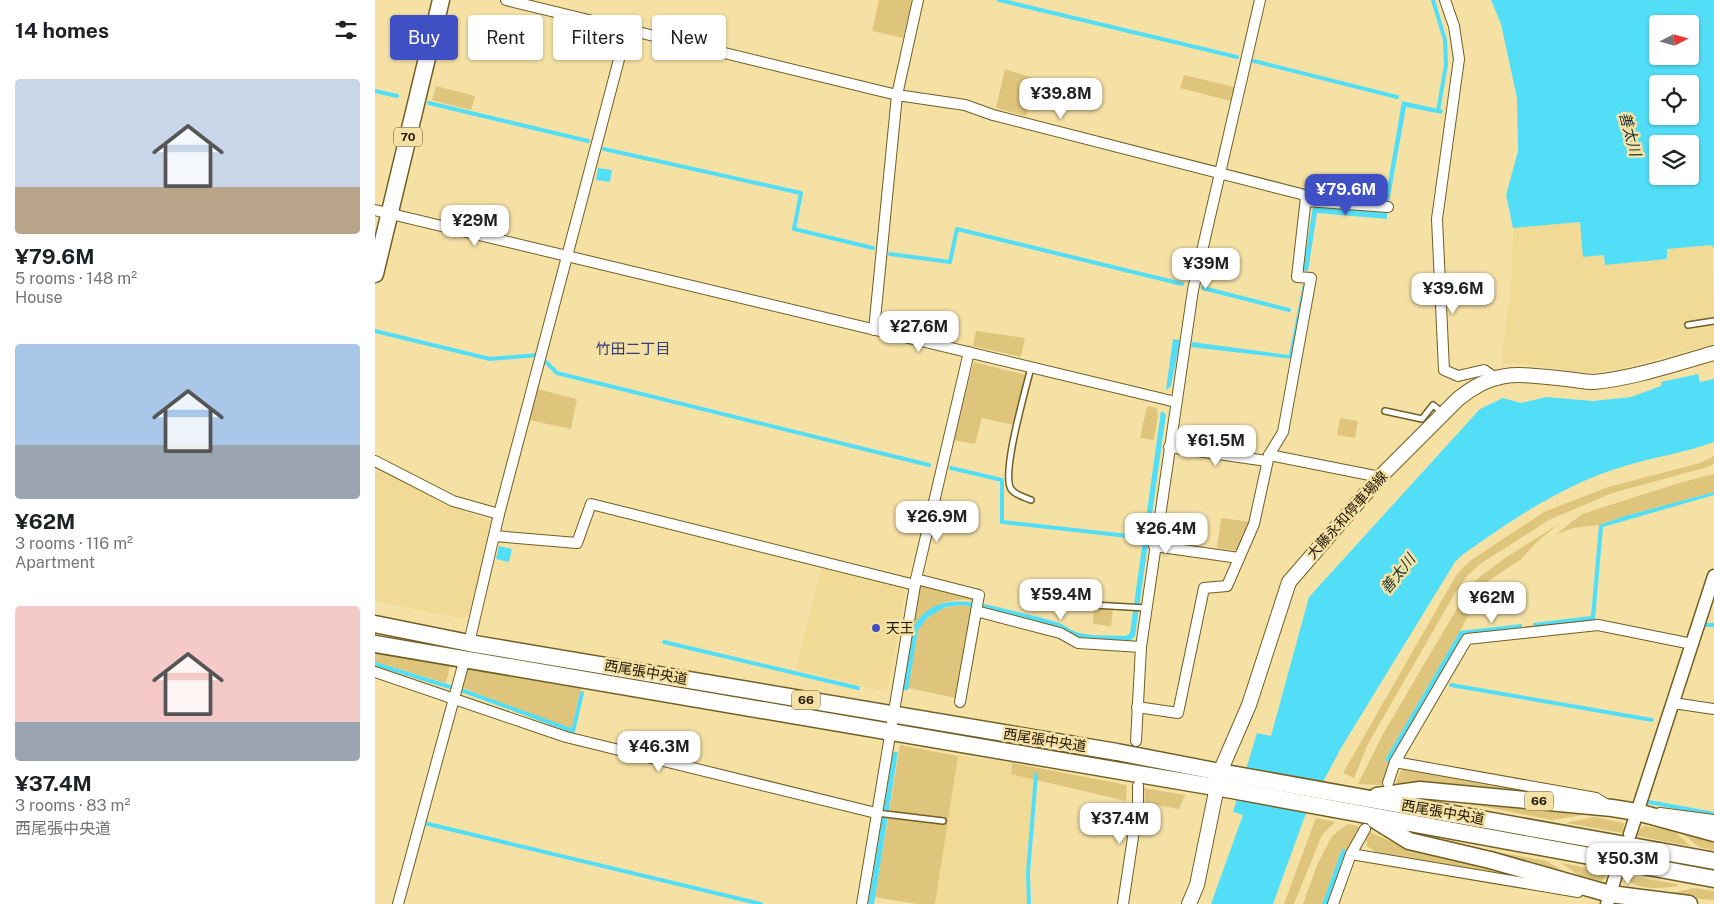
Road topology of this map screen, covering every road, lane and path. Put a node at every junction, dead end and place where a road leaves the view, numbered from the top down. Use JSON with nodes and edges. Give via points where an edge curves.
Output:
{"nodes":[{"id":1,"x":441,"y":0,"type":"edge"},
{"id":2,"x":506,"y":0,"type":"edge"},
{"id":3,"x":918,"y":0,"type":"edge"},
{"id":4,"x":1260,"y":0,"type":"edge"},
{"id":5,"x":1445,"y":0,"type":"edge"},
{"id":6,"x":534,"y":3,"type":"edge"},
{"id":7,"x":575,"y":15,"type":"edge"},
{"id":8,"x":642,"y":34,"type":"edge"},
{"id":9,"x":619,"y":60,"type":"edge"},
{"id":10,"x":897,"y":95,"type":"junction"},
{"id":11,"x":1219,"y":174,"type":"junction"},
{"id":12,"x":1306,"y":201,"type":"junction"},
{"id":13,"x":1388,"y":207,"type":"dead end"},
{"id":14,"x":382,"y":211,"type":"edge"},
{"id":15,"x":567,"y":257,"type":"junction"},
{"id":16,"x":375,"y":274,"type":"edge"},
{"id":17,"x":1714,"y":322,"type":"edge"},
{"id":18,"x":1688,"y":325,"type":"dead end"},
{"id":19,"x":874,"y":330,"type":"junction"},
{"id":20,"x":969,"y":352,"type":"junction"},
{"id":21,"x":1714,"y":353,"type":"edge"},
{"id":22,"x":1031,"y":367,"type":"junction"},
{"id":23,"x":1494,"y":377,"type":"junction"},
{"id":24,"x":1175,"y":402,"type":"junction"},
{"id":25,"x":1385,"y":411,"type":"dead end"},
{"id":26,"x":1443,"y":413,"type":"junction"},
{"id":27,"x":1169,"y":447,"type":"junction"},
{"id":28,"x":1268,"y":458,"type":"junction"},
{"id":29,"x":375,"y":461,"type":"edge"},
{"id":30,"x":1380,"y":477,"type":"junction"},
{"id":31,"x":1031,"y":500,"type":"dead end"},
{"id":32,"x":499,"y":514,"type":"junction"},
{"id":33,"x":494,"y":536,"type":"junction"},
{"id":34,"x":1154,"y":546,"type":"junction"},
{"id":35,"x":1239,"y":558,"type":"junction"},
{"id":36,"x":1714,"y":576,"type":"edge"},
{"id":37,"x":915,"y":582,"type":"junction"},
{"id":38,"x":1093,"y":605,"type":"dead end"},
{"id":39,"x":977,"y":607,"type":"junction"},
{"id":40,"x":1143,"y":607,"type":"junction"},
{"id":41,"x":375,"y":624,"type":"edge"},
{"id":42,"x":375,"y":644,"type":"edge"},
{"id":43,"x":1692,"y":644,"type":"junction"},
{"id":44,"x":1141,"y":648,"type":"junction"},
{"id":45,"x":467,"y":650,"type":"junction"},
{"id":46,"x":375,"y":672,"type":"edge"},
{"id":47,"x":453,"y":697,"type":"junction"},
{"id":48,"x":960,"y":702,"type":"dead end"},
{"id":49,"x":1673,"y":703,"type":"junction"},
{"id":50,"x":1137,"y":707,"type":"junction"},
{"id":51,"x":1714,"y":710,"type":"edge"},
{"id":52,"x":893,"y":716,"type":"junction"},
{"id":53,"x":890,"y":732,"type":"junction"},
{"id":54,"x":1135,"y":741,"type":"dead end"},
{"id":55,"x":1395,"y":762,"type":"junction"},
{"id":56,"x":1226,"y":781,"type":"junction"},
{"id":57,"x":1388,"y":783,"type":"dead end"},
{"id":58,"x":1138,"y":786,"type":"dead end"},
{"id":59,"x":1362,"y":798,"type":"junction"},
{"id":60,"x":1612,"y":808,"type":"junction"},
{"id":61,"x":1637,"y":812,"type":"junction"},
{"id":62,"x":878,"y":813,"type":"junction"},
{"id":63,"x":1714,"y":820,"type":"edge"},
{"id":64,"x":943,"y":821,"type":"dead end"},
{"id":65,"x":1366,"y":822,"type":"junction"},
{"id":66,"x":1714,"y":833,"type":"edge"},
{"id":67,"x":1630,"y":834,"type":"dead end"},
{"id":68,"x":1351,"y":854,"type":"junction"},
{"id":69,"x":1714,"y":861,"type":"edge"},
{"id":70,"x":1616,"y":874,"type":"dead end"},
{"id":71,"x":1714,"y":879,"type":"edge"},
{"id":72,"x":1609,"y":898,"type":"edge"},
{"id":73,"x":398,"y":904,"type":"edge"},
{"id":74,"x":862,"y":904,"type":"edge"},
{"id":75,"x":1123,"y":904,"type":"edge"},
{"id":76,"x":1189,"y":904,"type":"edge"},
{"id":77,"x":1333,"y":904,"type":"edge"},
{"id":78,"x":1637,"y":904,"type":"edge"},
{"id":79,"x":1689,"y":904,"type":"edge"}],
"edges":[{"from":1,"to":14,"type":"main road","number":"70"},
{"from":2,"to":6,"type":"street"},
{"from":3,"to":10,"type":"street"},
{"from":4,"to":11,"type":"street"},
{"from":5,"to":23,"type":"street","via":[[1454,26],[1459,59],[1437,219],[1444,370],[1458,376],[1484,370]]},
{"from":6,"to":7,"type":"street"},
{"from":8,"to":10,"type":"street"},
{"from":9,"to":15,"type":"street"},
{"from":10,"to":11,"type":"street","via":[[965,105]]},
{"from":10,"to":19,"type":"street"},
{"from":11,"to":12,"type":"street","via":[[1301,194]]},
{"from":11,"to":24,"type":"street","via":[[1193,290]]},
{"from":12,"to":13,"type":"street"},
{"from":12,"to":28,"type":"street","via":[[1297,277],[1311,278],[1283,432]]},
{"from":14,"to":15,"type":"street"},
{"from":14,"to":16,"type":"main road","number":"70"},
{"from":15,"to":19,"type":"street"},
{"from":15,"to":32,"type":"street"},
{"from":17,"to":18,"type":"lane"},
{"from":19,"to":20,"type":"street"},
{"from":20,"to":22,"type":"street"},
{"from":20,"to":37,"type":"street"},
{"from":21,"to":23,"type":"main road","name":"大藤永和停車場線","via":[[1634,375],[1593,382],[1524,374]]},
{"from":22,"to":24,"type":"street"},
{"from":22,"to":31,"type":"lane","via":[[1007,471],[1011,489]]},
{"from":23,"to":26,"type":"main road","name":"大藤永和停車場線","via":[[1471,388]]},
{"from":24,"to":27,"type":"street"},
{"from":25,"to":26,"type":"lane","via":[[1422,419],[1433,405]]},
{"from":26,"to":30,"type":"main road","name":"大藤永和停車場線"},
{"from":27,"to":28,"type":"street"},
{"from":27,"to":34,"type":"street"},
{"from":28,"to":30,"type":"street"},
{"from":28,"to":35,"type":"street","via":[[1254,524]]},
{"from":29,"to":32,"type":"street","via":[[453,501]]},
{"from":30,"to":56,"type":"main road","name":"大藤永和停車場線","via":[[1289,582]]},
{"from":32,"to":33,"type":"street"},
{"from":33,"to":37,"type":"street","via":[[577,543],[591,504]]},
{"from":33,"to":45,"type":"street"},
{"from":34,"to":35,"type":"street"},
{"from":34,"to":40,"type":"street"},
{"from":35,"to":50,"type":"street","via":[[1227,586],[1204,588],[1178,714]]},
{"from":36,"to":43,"type":"street"},
{"from":37,"to":39,"type":"street","via":[[979,595]]},
{"from":37,"to":52,"type":"street"},
{"from":38,"to":40,"type":"lane"},
{"from":39,"to":44,"type":"street","via":[[1060,633],[1078,643]]},
{"from":39,"to":48,"type":"street"},
{"from":40,"to":44,"type":"street"},
{"from":41,"to":45,"type":"main road","name":"西尾張中央道","number":"66"},
{"from":42,"to":45,"type":"main road","name":"西尾張中央道","number":"66"},
{"from":43,"to":49,"type":"street"},
{"from":43,"to":55,"type":"street","via":[[1599,625],[1467,639]]},
{"from":44,"to":50,"type":"street"},
{"from":45,"to":47,"type":"street"},
{"from":45,"to":52,"type":"main road","name":"西尾張中央道","number":"66"},
{"from":45,"to":53,"type":"main road","name":"西尾張中央道","number":"66"},
{"from":46,"to":47,"type":"street"},
{"from":47,"to":62,"type":"street","via":[[565,737]]},
{"from":47,"to":73,"type":"street"},
{"from":49,"to":51,"type":"street"},
{"from":49,"to":61,"type":"street"},
{"from":50,"to":54,"type":"street"},
{"from":52,"to":53,"type":"street"},
{"from":52,"to":56,"type":"main road","name":"西尾張中央道","number":"66","via":[[1117,752]]},
{"from":53,"to":56,"type":"main road","name":"西尾張中央道","number":"66"},
{"from":53,"to":62,"type":"street"},
{"from":55,"to":57,"type":"street"},
{"from":55,"to":60,"type":"street","via":[[1596,798]]},
{"from":56,"to":59,"type":"main road","name":"西尾張中央道","number":"66"},
{"from":56,"to":65,"type":"main road","name":"西尾張中央道","number":"66","via":[[1331,808]]},
{"from":56,"to":76,"type":"main road","name":"大藤永和停車場線"},
{"from":58,"to":75,"type":"street","via":[[1139,804]]},
{"from":59,"to":60,"type":"main road","number":"66","via":[[1420,790]]},
{"from":59,"to":69,"type":"main road","name":"西尾張中央道","number":"66"},
{"from":60,"to":61,"type":"main road","number":"66"},
{"from":61,"to":63,"type":"street","via":[[1682,814]]},
{"from":61,"to":66,"type":"main road","number":"66"},
{"from":61,"to":67,"type":"street"},
{"from":62,"to":64,"type":"lane"},
{"from":62,"to":74,"type":"street"},
{"from":65,"to":68,"type":"street"},
{"from":65,"to":71,"type":"main road","name":"西尾張中央道","number":"66"},
{"from":65,"to":72,"type":"main road","number":"66","via":[[1409,841],[1490,860]]},
{"from":68,"to":72,"type":"street"},
{"from":68,"to":77,"type":"street"},
{"from":70,"to":72,"type":"street"},
{"from":72,"to":78,"type":"street","via":[[1623,896]]},
{"from":72,"to":79,"type":"main road","number":"66"}]}
